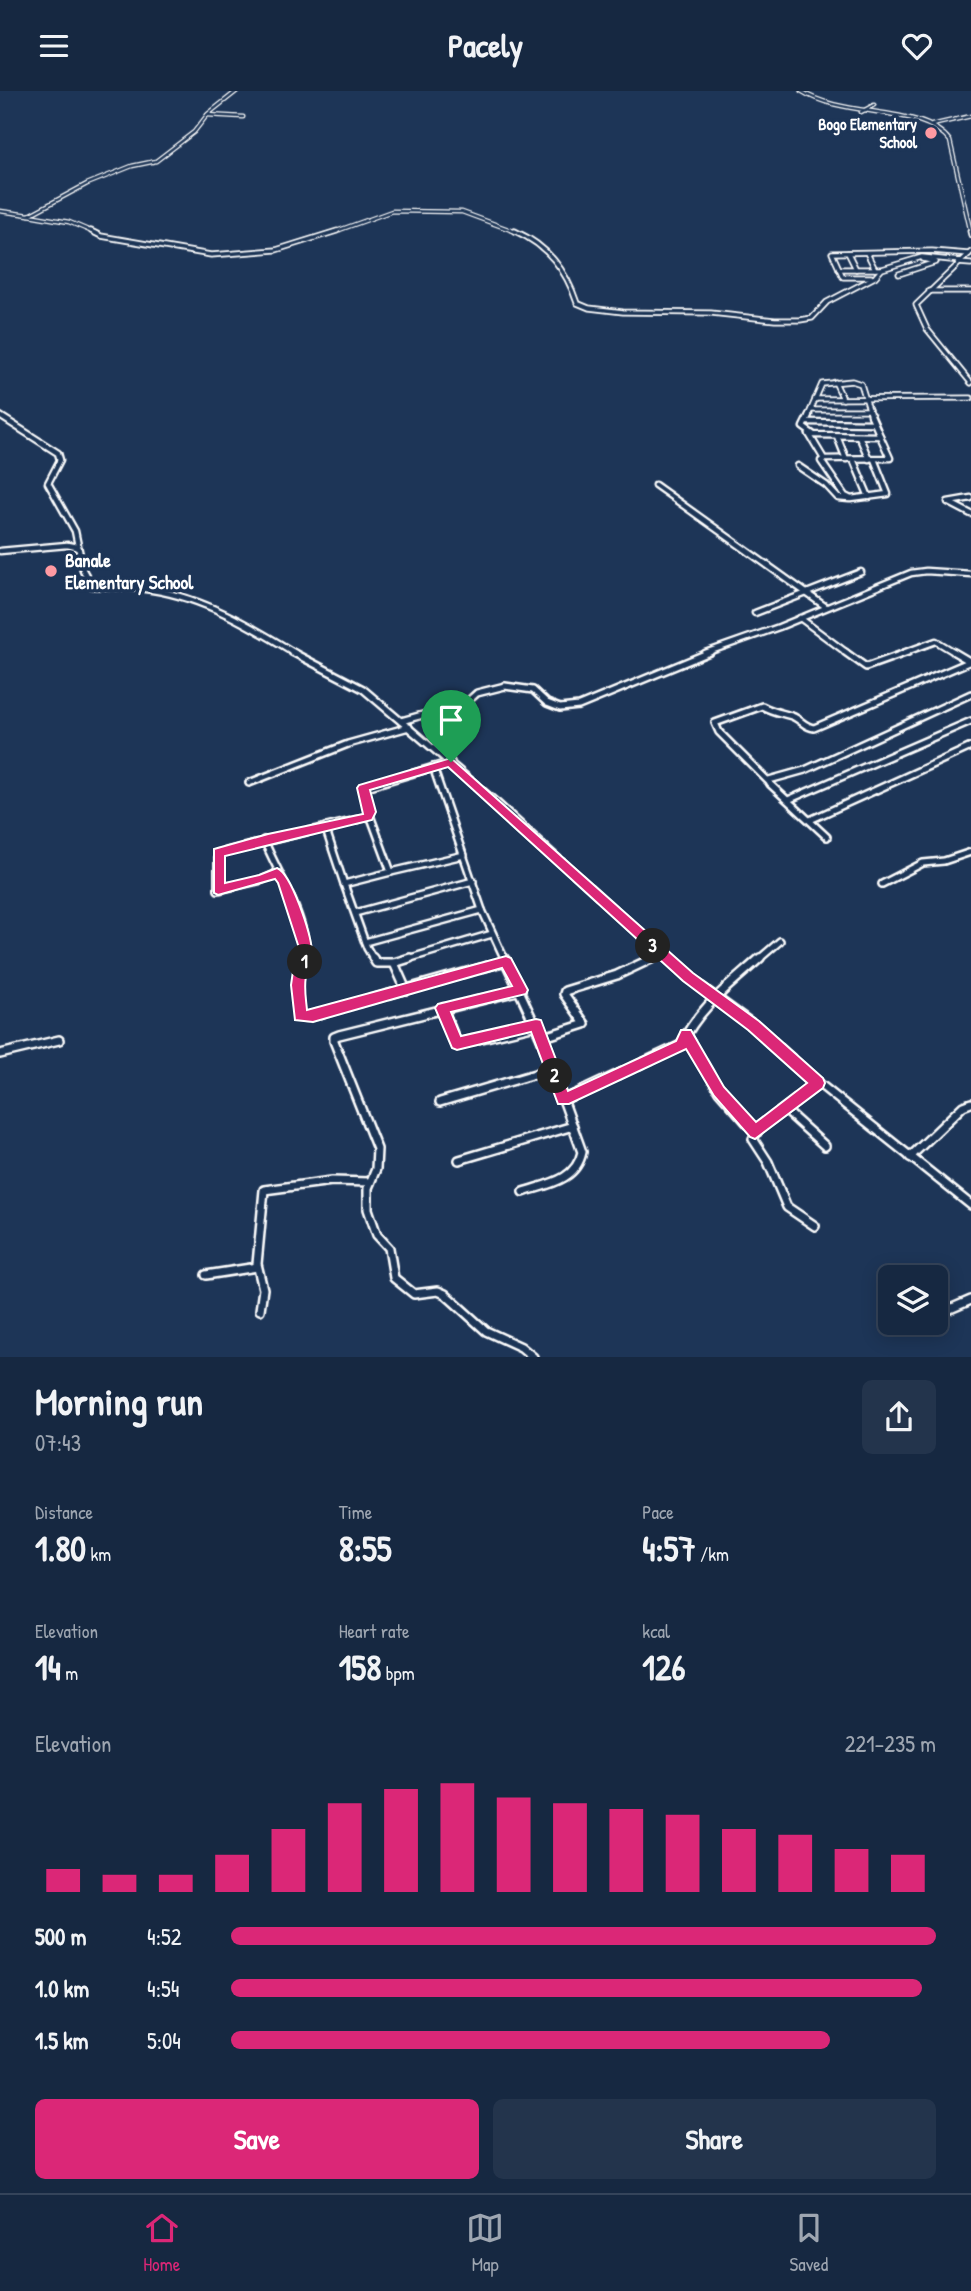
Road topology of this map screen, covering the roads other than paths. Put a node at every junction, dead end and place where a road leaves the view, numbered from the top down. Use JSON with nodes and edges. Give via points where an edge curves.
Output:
{"nodes":[{"id":1,"x":237,"y":91,"type":"edge"},
{"id":2,"x":801,"y":91,"type":"edge"},
{"id":3,"x":874,"y":105,"type":"dead end"},
{"id":4,"x":861,"y":112,"type":"junction"},
{"id":5,"x":207,"y":115,"type":"junction"},
{"id":6,"x":971,"y":116,"type":"edge"},
{"id":7,"x":243,"y":117,"type":"dead end"},
{"id":8,"x":932,"y":125,"type":"junction"},
{"id":9,"x":0,"y":211,"type":"edge"},
{"id":10,"x":29,"y":215,"type":"junction"},
{"id":11,"x":971,"y":235,"type":"edge"},
{"id":12,"x":884,"y":252,"type":"junction"},
{"id":13,"x":901,"y":252,"type":"junction"},
{"id":14,"x":848,"y":253,"type":"junction"},
{"id":15,"x":867,"y":253,"type":"junction"},
{"id":16,"x":970,"y":253,"type":"edge"},
{"id":17,"x":918,"y":258,"type":"junction"},
{"id":18,"x":909,"y":261,"type":"junction"},
{"id":19,"x":959,"y":262,"type":"junction"},
{"id":20,"x":971,"y":264,"type":"edge"},
{"id":21,"x":891,"y":267,"type":"junction"},
{"id":22,"x":839,"y":269,"type":"junction"},
{"id":23,"x":856,"y":269,"type":"junction"},
{"id":24,"x":875,"y":269,"type":"junction"},
{"id":25,"x":882,"y":269,"type":"junction"},
{"id":26,"x":899,"y":274,"type":"dead end"},
{"id":27,"x":874,"y":277,"type":"junction"},
{"id":28,"x":929,"y":291,"type":"junction"},
{"id":29,"x":971,"y":291,"type":"edge"},
{"id":30,"x":835,"y":382,"type":"junction"},
{"id":31,"x":971,"y":383,"type":"edge"},
{"id":32,"x":815,"y":398,"type":"junction"},
{"id":33,"x":866,"y":398,"type":"junction"},
{"id":34,"x":971,"y":398,"type":"edge"},
{"id":35,"x":844,"y":399,"type":"junction"},
{"id":36,"x":811,"y":410,"type":"junction"},
{"id":37,"x":869,"y":410,"type":"junction"},
{"id":38,"x":0,"y":416,"type":"edge"},
{"id":39,"x":807,"y":422,"type":"junction"},
{"id":40,"x":874,"y":423,"type":"junction"},
{"id":41,"x":809,"y":434,"type":"junction"},
{"id":42,"x":837,"y":436,"type":"junction"},
{"id":43,"x":859,"y":436,"type":"junction"},
{"id":44,"x":881,"y":436,"type":"junction"},
{"id":45,"x":824,"y":459,"type":"junction"},
{"id":46,"x":846,"y":459,"type":"junction"},
{"id":47,"x":853,"y":459,"type":"junction"},
{"id":48,"x":871,"y":459,"type":"junction"},
{"id":49,"x":798,"y":467,"type":"dead end"},
{"id":50,"x":655,"y":485,"type":"dead end"},
{"id":51,"x":869,"y":497,"type":"junction"},
{"id":52,"x":971,"y":498,"type":"edge"},
{"id":53,"x":849,"y":499,"type":"junction"},
{"id":54,"x":971,"y":514,"type":"edge"},
{"id":55,"x":77,"y":547,"type":"junction"},
{"id":56,"x":0,"y":551,"type":"edge"},
{"id":57,"x":861,"y":572,"type":"dead end"},
{"id":58,"x":971,"y":574,"type":"edge"},
{"id":59,"x":807,"y":592,"type":"junction"},
{"id":60,"x":827,"y":607,"type":"junction"},
{"id":61,"x":755,"y":613,"type":"dead end"},
{"id":62,"x":800,"y":618,"type":"junction"},
{"id":63,"x":971,"y":662,"type":"edge"},
{"id":64,"x":971,"y":694,"type":"edge"},
{"id":65,"x":401,"y":721,"type":"junction"},
{"id":66,"x":971,"y":721,"type":"edge"},
{"id":67,"x":409,"y":727,"type":"junction"},
{"id":68,"x":971,"y":747,"type":"edge"},
{"id":69,"x":451,"y":762,"type":"junction"},
{"id":70,"x":433,"y":767,"type":"junction"},
{"id":71,"x":769,"y":782,"type":"junction"},
{"id":72,"x":249,"y":783,"type":"dead end"},
{"id":73,"x":788,"y":800,"type":"junction"},
{"id":74,"x":370,"y":815,"type":"junction"},
{"id":75,"x":810,"y":820,"type":"junction"},
{"id":76,"x":324,"y":827,"type":"junction"},
{"id":77,"x":827,"y":837,"type":"dead end"},
{"id":78,"x":264,"y":840,"type":"junction"},
{"id":79,"x":971,"y":852,"type":"edge"},
{"id":80,"x":464,"y":855,"type":"junction"},
{"id":81,"x":391,"y":872,"type":"junction"},
{"id":82,"x":277,"y":873,"type":"junction"},
{"id":83,"x":473,"y":881,"type":"junction"},
{"id":84,"x":344,"y":884,"type":"junction"},
{"id":85,"x":881,"y":884,"type":"dead end"},
{"id":86,"x":482,"y":910,"type":"junction"},
{"id":87,"x":355,"y":913,"type":"junction"},
{"id":88,"x":492,"y":935,"type":"junction"},
{"id":89,"x":780,"y":941,"type":"dead end"},
{"id":90,"x":365,"y":942,"type":"junction"},
{"id":91,"x":663,"y":954,"type":"junction"},
{"id":92,"x":506,"y":961,"type":"junction"},
{"id":93,"x":394,"y":963,"type":"junction"},
{"id":94,"x":406,"y":990,"type":"junction"},
{"id":95,"x":521,"y":990,"type":"junction"},
{"id":96,"x":718,"y":997,"type":"junction"},
{"id":97,"x":443,"y":1008,"type":"junction"},
{"id":98,"x":536,"y":1025,"type":"junction"},
{"id":99,"x":686,"y":1034,"type":"junction"},
{"id":100,"x":541,"y":1038,"type":"junction"},
{"id":101,"x":59,"y":1040,"type":"dead end"},
{"id":102,"x":0,"y":1054,"type":"edge"},
{"id":103,"x":552,"y":1069,"type":"junction"},
{"id":104,"x":818,"y":1083,"type":"junction"},
{"id":105,"x":563,"y":1100,"type":"junction"},
{"id":106,"x":440,"y":1102,"type":"dead end"},
{"id":107,"x":971,"y":1103,"type":"edge"},
{"id":108,"x":784,"y":1109,"type":"junction"},
{"id":109,"x":573,"y":1126,"type":"junction"},
{"id":110,"x":755,"y":1132,"type":"junction"},
{"id":111,"x":825,"y":1146,"type":"dead end"},
{"id":112,"x":910,"y":1157,"type":"junction"},
{"id":113,"x":458,"y":1160,"type":"dead end"},
{"id":114,"x":370,"y":1182,"type":"junction"},
{"id":115,"x":523,"y":1192,"type":"dead end"},
{"id":116,"x":971,"y":1205,"type":"edge"},
{"id":117,"x":815,"y":1226,"type":"dead end"},
{"id":118,"x":257,"y":1266,"type":"junction"},
{"id":119,"x":206,"y":1275,"type":"dead end"},
{"id":120,"x":971,"y":1300,"type":"edge"},
{"id":121,"x":260,"y":1310,"type":"dead end"},
{"id":122,"x":948,"y":1310,"type":"edge"},
{"id":123,"x":533,"y":1356,"type":"edge"}],
"edges":[{"from":1,"to":5,"type":"street"},
{"from":2,"to":4,"type":"street","via":[[822,103]]},
{"from":3,"to":4,"type":"street"},
{"from":4,"to":8,"type":"street"},
{"from":5,"to":7,"type":"street"},
{"from":5,"to":10,"type":"street","via":[[194,132],[156,161],[87,184]]},
{"from":6,"to":8,"type":"street"},
{"from":8,"to":11,"type":"street","via":[[947,134]]},
{"from":9,"to":10,"type":"street"},
{"from":10,"to":27,"type":"street","via":[[69,222],[101,236],[211,255],[276,250],[393,211],[462,212],[519,233],[549,253],[568,277],[577,303],[615,311],[808,320],[827,302]]},
{"from":12,"to":13,"type":"street"},
{"from":12,"to":15,"type":"street"},
{"from":12,"to":21,"type":"street"},
{"from":13,"to":16,"type":"street"},
{"from":13,"to":18,"type":"street"},
{"from":14,"to":15,"type":"street"},
{"from":14,"to":22,"type":"street","via":[[832,253]]},
{"from":14,"to":23,"type":"street"},
{"from":15,"to":24,"type":"street"},
{"from":16,"to":19,"type":"street"},
{"from":17,"to":18,"type":"street"},
{"from":17,"to":19,"type":"street"},
{"from":17,"to":26,"type":"street","via":[[936,263]]},
{"from":18,"to":21,"type":"street"},
{"from":19,"to":20,"type":"street"},
{"from":19,"to":28,"type":"street"},
{"from":21,"to":25,"type":"street"},
{"from":22,"to":23,"type":"street"},
{"from":22,"to":27,"type":"street","via":[[844,278]]},
{"from":23,"to":24,"type":"street"},
{"from":24,"to":25,"type":"street"},
{"from":25,"to":27,"type":"street"},
{"from":28,"to":29,"type":"street"},
{"from":28,"to":31,"type":"street","via":[[916,305],[919,314]]},
{"from":30,"to":32,"type":"street","via":[[822,384]]},
{"from":30,"to":33,"type":"street","via":[[857,381]]},
{"from":30,"to":35,"type":"street"},
{"from":32,"to":35,"type":"street"},
{"from":32,"to":36,"type":"street"},
{"from":33,"to":34,"type":"street"},
{"from":33,"to":35,"type":"street"},
{"from":33,"to":37,"type":"street"},
{"from":36,"to":37,"type":"street"},
{"from":36,"to":39,"type":"street"},
{"from":37,"to":40,"type":"street"},
{"from":38,"to":55,"type":"street","via":[[58,453],[60,460],[48,483],[75,531]]},
{"from":39,"to":40,"type":"street"},
{"from":39,"to":41,"type":"street","via":[[803,427]]},
{"from":40,"to":44,"type":"street"},
{"from":41,"to":42,"type":"street"},
{"from":41,"to":45,"type":"street"},
{"from":42,"to":43,"type":"street"},
{"from":42,"to":46,"type":"street"},
{"from":43,"to":44,"type":"street"},
{"from":43,"to":48,"type":"street"},
{"from":44,"to":48,"type":"street","via":[[890,457]]},
{"from":45,"to":46,"type":"street"},
{"from":45,"to":53,"type":"street","via":[[821,461]]},
{"from":46,"to":47,"type":"street"},
{"from":47,"to":48,"type":"street"},
{"from":47,"to":51,"type":"street"},
{"from":48,"to":51,"type":"street","via":[[888,494]]},
{"from":49,"to":53,"type":"street","via":[[838,498]]},
{"from":50,"to":59,"type":"street"},
{"from":51,"to":53,"type":"street"},
{"from":52,"to":54,"type":"street","via":[[948,502]]},
{"from":55,"to":56,"type":"street"},
{"from":55,"to":65,"type":"street","via":[[92,586],[164,592],[224,614],[354,683]]},
{"from":57,"to":59,"type":"street"},
{"from":58,"to":60,"type":"street","via":[[911,573]]},
{"from":59,"to":60,"type":"street"},
{"from":59,"to":61,"type":"street"},
{"from":60,"to":62,"type":"street"},
{"from":62,"to":63,"type":"street","via":[[866,667],[936,641]]},
{"from":62,"to":65,"type":"street","via":[[570,709],[553,706],[533,690],[505,686],[477,693],[466,703]]},
{"from":63,"to":71,"type":"street","via":[[814,729],[794,716],[775,714],[762,706],[715,723]]},
{"from":64,"to":71,"type":"street"},
{"from":65,"to":67,"type":"street"},
{"from":66,"to":73,"type":"street"},
{"from":67,"to":69,"type":"street"},
{"from":67,"to":72,"type":"street","via":[[348,744]]},
{"from":68,"to":75,"type":"street"},
{"from":69,"to":70,"type":"street"},
{"from":69,"to":91,"type":"street"},
{"from":70,"to":74,"type":"street","via":[[363,788]]},
{"from":70,"to":80,"type":"street"},
{"from":71,"to":73,"type":"street"},
{"from":73,"to":75,"type":"street"},
{"from":74,"to":76,"type":"street"},
{"from":74,"to":81,"type":"street"},
{"from":75,"to":77,"type":"street"},
{"from":76,"to":78,"type":"street"},
{"from":76,"to":84,"type":"street"},
{"from":78,"to":82,"type":"street"},
{"from":78,"to":82,"type":"street","via":[[218,853],[217,888],[232,888]]},
{"from":79,"to":85,"type":"street","via":[[923,863]]},
{"from":80,"to":81,"type":"street"},
{"from":80,"to":83,"type":"street"},
{"from":81,"to":84,"type":"street"},
{"from":82,"to":94,"type":"street","via":[[290,896],[305,948],[298,985],[300,1016]]},
{"from":83,"to":86,"type":"street"},
{"from":83,"to":87,"type":"street"},
{"from":84,"to":87,"type":"street"},
{"from":86,"to":88,"type":"street"},
{"from":86,"to":90,"type":"street"},
{"from":87,"to":90,"type":"street"},
{"from":88,"to":92,"type":"street"},
{"from":88,"to":93,"type":"street"},
{"from":89,"to":96,"type":"street"},
{"from":90,"to":93,"type":"street","via":[[376,963]]},
{"from":91,"to":96,"type":"street"},
{"from":91,"to":100,"type":"street","via":[[565,991],[568,1003],[585,1024]]},
{"from":92,"to":94,"type":"street"},
{"from":92,"to":95,"type":"street"},
{"from":93,"to":94,"type":"street"},
{"from":95,"to":97,"type":"street"},
{"from":95,"to":98,"type":"street"},
{"from":96,"to":99,"type":"street"},
{"from":96,"to":104,"type":"street"},
{"from":97,"to":98,"type":"street","via":[[457,1044]]},
{"from":97,"to":114,"type":"street","via":[[334,1037],[377,1149]]},
{"from":98,"to":100,"type":"street"},
{"from":99,"to":105,"type":"street","via":[[681,1045]]},
{"from":99,"to":110,"type":"street","via":[[719,1091]]},
{"from":100,"to":103,"type":"street"},
{"from":101,"to":102,"type":"street"},
{"from":103,"to":105,"type":"street"},
{"from":103,"to":106,"type":"street"},
{"from":104,"to":108,"type":"street"},
{"from":104,"to":112,"type":"street"},
{"from":105,"to":109,"type":"street"},
{"from":107,"to":112,"type":"street"},
{"from":108,"to":110,"type":"street"},
{"from":108,"to":111,"type":"street"},
{"from":109,"to":113,"type":"street"},
{"from":109,"to":115,"type":"street","via":[[582,1152],[581,1166],[573,1174]]},
{"from":110,"to":117,"type":"street","via":[[754,1142],[769,1164],[780,1198],[794,1216]]},
{"from":112,"to":116,"type":"street"},
{"from":114,"to":118,"type":"street","via":[[319,1182],[264,1190]]},
{"from":114,"to":123,"type":"street","via":[[368,1209],[377,1235],[388,1248],[396,1280],[414,1294],[445,1294],[486,1331]]},
{"from":118,"to":119,"type":"street"},
{"from":118,"to":121,"type":"street","via":[[263,1289]]},
{"from":120,"to":122,"type":"street"}]}
